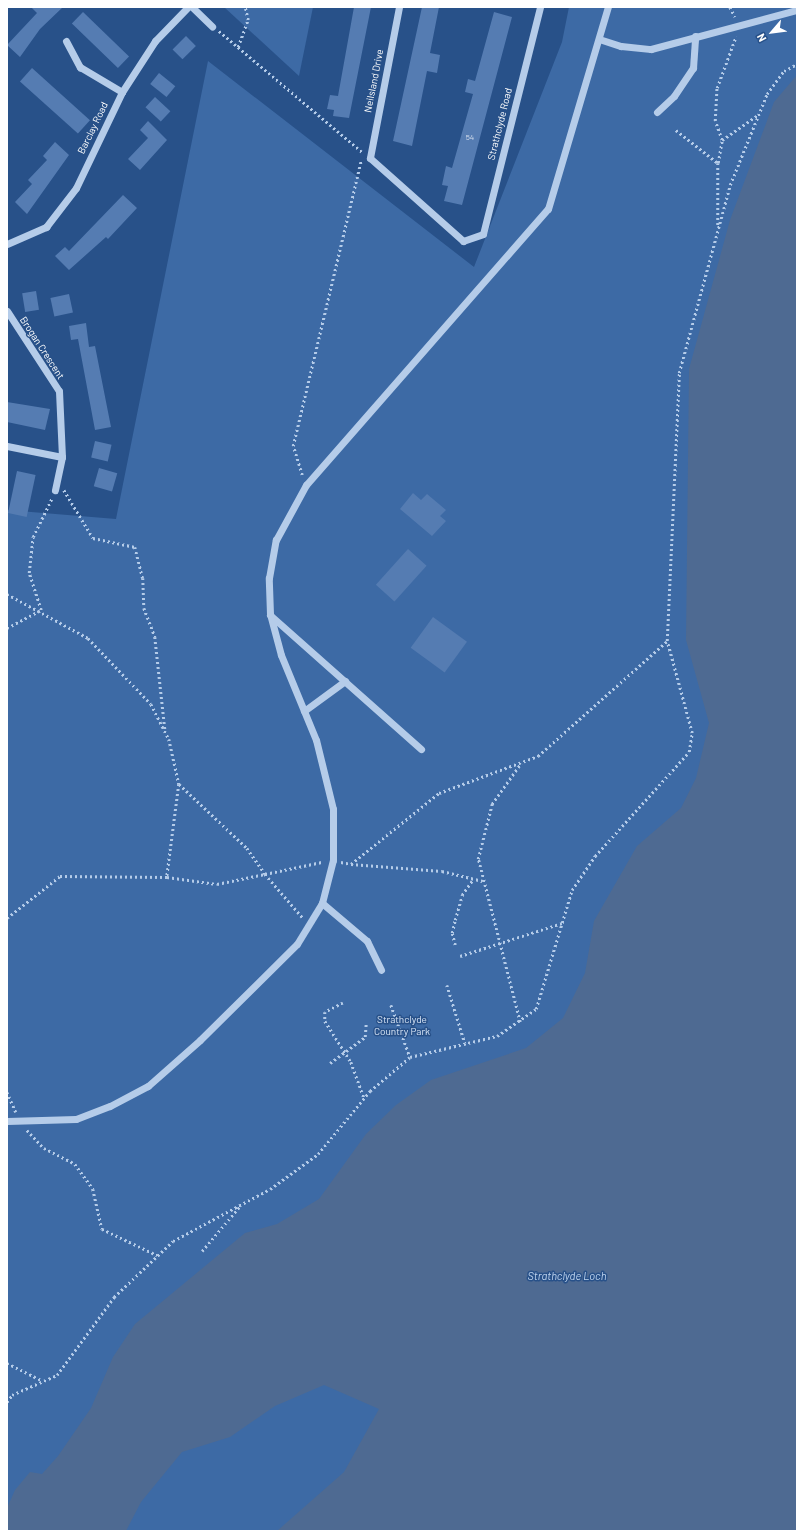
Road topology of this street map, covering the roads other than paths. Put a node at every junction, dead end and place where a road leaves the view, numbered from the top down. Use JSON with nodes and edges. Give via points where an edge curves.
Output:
{"nodes":[{"id":1,"x":188,"y":7,"type":"edge"},
{"id":2,"x":192,"y":7,"type":"edge"},
{"id":3,"x":399,"y":7,"type":"edge"},
{"id":4,"x":540,"y":7,"type":"edge"},
{"id":5,"x":608,"y":7,"type":"edge"},
{"id":6,"x":797,"y":10,"type":"edge"},
{"id":7,"x":212,"y":26,"type":"road end"},
{"id":8,"x":695,"y":36,"type":"junction"},
{"id":9,"x":600,"y":39,"type":"junction"},
{"id":10,"x":66,"y":41,"type":"dead end"},
{"id":11,"x":122,"y":92,"type":"junction"},
{"id":12,"x":657,"y":112,"type":"dead end"},
{"id":13,"x":472,"y":240,"type":"joint"},
{"id":14,"x":7,"y":244,"type":"edge"},
{"id":15,"x":7,"y":311,"type":"edge"},
{"id":16,"x":7,"y":446,"type":"edge"},
{"id":17,"x":62,"y":457,"type":"junction"},
{"id":18,"x":56,"y":487,"type":"road end"},
{"id":19,"x":270,"y":614,"type":"junction"},
{"id":20,"x":344,"y":681,"type":"junction"},
{"id":21,"x":304,"y":711,"type":"junction"},
{"id":22,"x":421,"y":749,"type":"dead end"},
{"id":23,"x":322,"y":903,"type":"junction"},
{"id":24,"x":381,"y":970,"type":"dead end"},
{"id":25,"x":7,"y":1121,"type":"edge"}],
"edges":[{"from":1,"to":11,"type":"street","name":"Barclay Road","via":[[155,41]]},
{"from":2,"to":7,"type":"street"},
{"from":3,"to":13,"type":"street","name":"Neilsland Drive","via":[[370,158],[463,241]]},
{"from":4,"to":13,"type":"street","name":"Strathclyde Road","via":[[483,234]]},
{"from":5,"to":9,"type":"street"},
{"from":6,"to":8,"type":"street"},
{"from":8,"to":9,"type":"street","via":[[651,48]]},
{"from":8,"to":12,"type":"street","via":[[693,68],[674,96]]},
{"from":9,"to":19,"type":"street","via":[[548,209],[306,485],[276,540],[268,578]]},
{"from":10,"to":11,"type":"street","via":[[80,67]]},
{"from":11,"to":14,"type":"street","name":"Barclay Road","via":[[76,188],[46,227]]},
{"from":15,"to":17,"type":"street","name":"Brogan Crescent","via":[[59,390]]},
{"from":16,"to":17,"type":"street"},
{"from":17,"to":18,"type":"street","name":"Brogan Crescent"},
{"from":19,"to":20,"type":"street"},
{"from":19,"to":21,"type":"street"},
{"from":20,"to":21,"type":"street"},
{"from":20,"to":22,"type":"street"},
{"from":21,"to":23,"type":"street","via":[[316,740],[333,809],[333,860]]},
{"from":23,"to":24,"type":"street","via":[[367,941]]},
{"from":23,"to":25,"type":"street","via":[[297,944],[148,1086],[110,1106],[76,1119],[21,1123]]}]}
